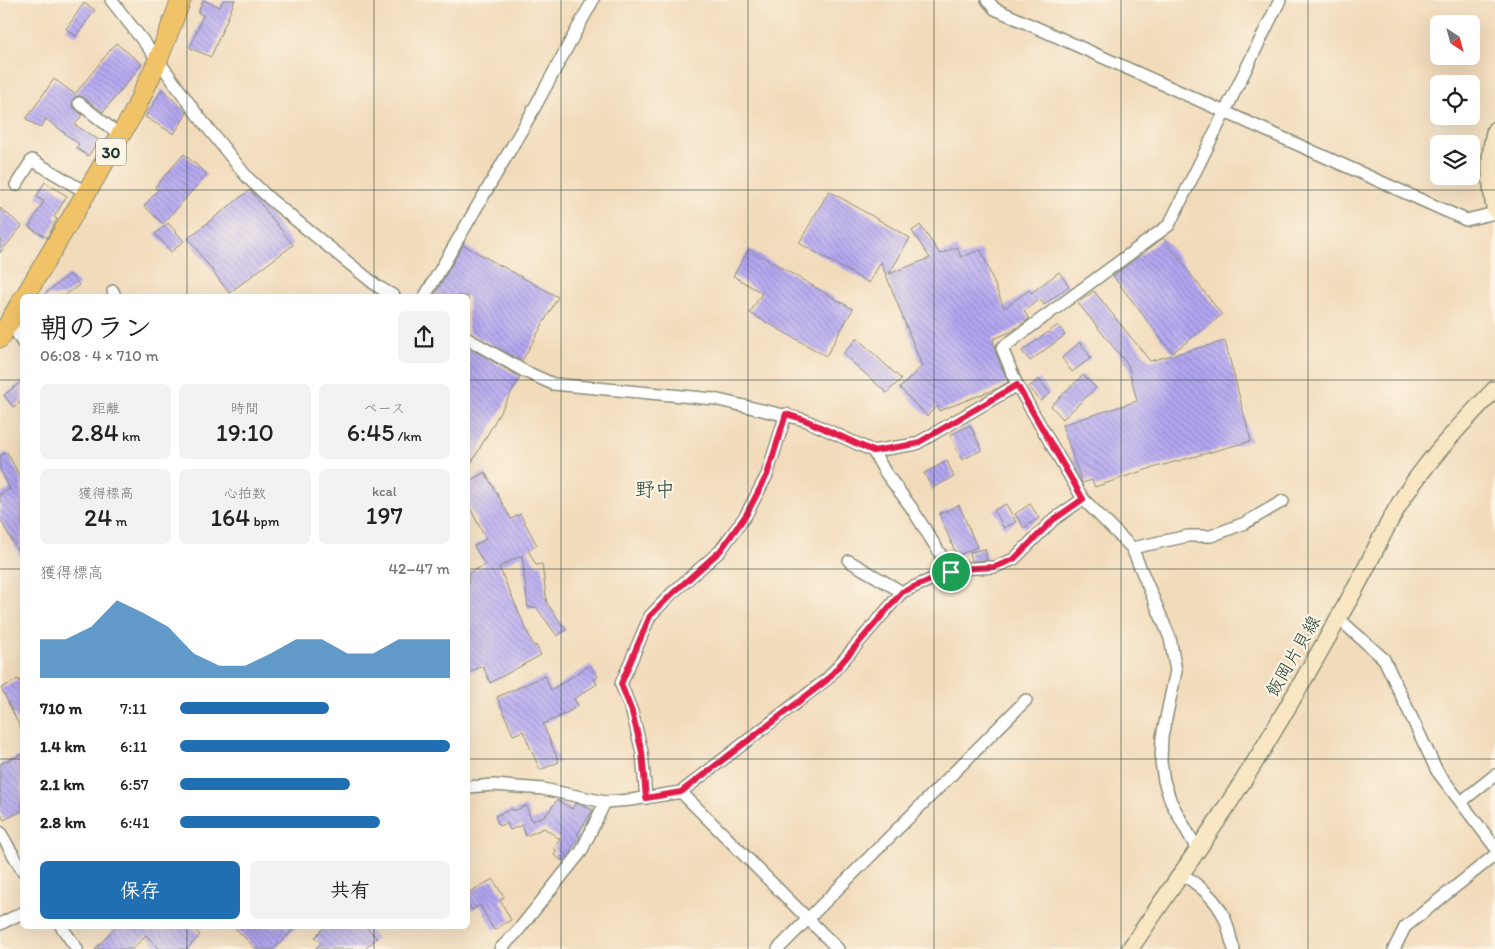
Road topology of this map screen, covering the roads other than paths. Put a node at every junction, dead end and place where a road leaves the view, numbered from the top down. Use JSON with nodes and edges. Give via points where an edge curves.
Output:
{"nodes":[{"id":1,"x":111,"y":0,"type":"edge"},
{"id":2,"x":181,"y":0,"type":"edge"},
{"id":3,"x":593,"y":0,"type":"edge"},
{"id":4,"x":988,"y":0,"type":"edge"},
{"id":5,"x":1280,"y":0,"type":"edge"},
{"id":6,"x":158,"y":60,"type":"junction"},
{"id":7,"x":79,"y":103,"type":"dead end"},
{"id":8,"x":1224,"y":112,"type":"junction"},
{"id":9,"x":1495,"y":130,"type":"edge"},
{"id":10,"x":121,"y":136,"type":"junction"},
{"id":11,"x":16,"y":185,"type":"dead end"},
{"id":12,"x":87,"y":193,"type":"junction"},
{"id":13,"x":1495,"y":211,"type":"edge"},
{"id":14,"x":377,"y":286,"type":"junction"},
{"id":15,"x":26,"y":294,"type":"edge"},
{"id":16,"x":371,"y":294,"type":"edge"},
{"id":17,"x":391,"y":294,"type":"edge"},
{"id":18,"x":426,"y":294,"type":"edge"},
{"id":19,"x":20,"y":304,"type":"edge"},
{"id":20,"x":10,"y":321,"type":"junction"},
{"id":21,"x":0,"y":338,"type":"edge"},
{"id":22,"x":20,"y":338,"type":"edge"},
{"id":23,"x":470,"y":340,"type":"edge"},
{"id":24,"x":1017,"y":385,"type":"junction"},
{"id":25,"x":1495,"y":389,"type":"edge"},
{"id":26,"x":786,"y":414,"type":"junction"},
{"id":27,"x":873,"y":451,"type":"junction"},
{"id":28,"x":1083,"y":499,"type":"junction"},
{"id":29,"x":1283,"y":501,"type":"dead end"},
{"id":30,"x":1132,"y":548,"type":"junction"},
{"id":31,"x":849,"y":561,"type":"dead end"},
{"id":32,"x":951,"y":572,"type":"junction"},
{"id":33,"x":902,"y":592,"type":"junction"},
{"id":34,"x":1338,"y":618,"type":"junction"},
{"id":35,"x":1026,"y":700,"type":"dead end"},
{"id":36,"x":1495,"y":775,"type":"edge"},
{"id":37,"x":470,"y":788,"type":"edge"},
{"id":38,"x":681,"y":792,"type":"junction"},
{"id":39,"x":646,"y":798,"type":"junction"},
{"id":40,"x":605,"y":802,"type":"junction"},
{"id":41,"x":1461,"y":802,"type":"junction"},
{"id":42,"x":0,"y":832,"type":"edge"},
{"id":43,"x":1495,"y":847,"type":"edge"},
{"id":44,"x":1198,"y":850,"type":"junction"},
{"id":45,"x":1495,"y":855,"type":"edge"},
{"id":46,"x":20,"y":867,"type":"edge"},
{"id":47,"x":1182,"y":874,"type":"junction"},
{"id":48,"x":20,"y":914,"type":"edge"},
{"id":49,"x":807,"y":918,"type":"junction"},
{"id":50,"x":0,"y":924,"type":"edge"},
{"id":51,"x":63,"y":929,"type":"edge"},
{"id":52,"x":77,"y":949,"type":"edge"},
{"id":53,"x":500,"y":949,"type":"edge"},
{"id":54,"x":778,"y":949,"type":"edge"},
{"id":55,"x":838,"y":949,"type":"edge"},
{"id":56,"x":1130,"y":949,"type":"edge"},
{"id":57,"x":1234,"y":949,"type":"edge"},
{"id":58,"x":1394,"y":949,"type":"edge"}],
"edges":[{"from":1,"to":6,"type":"street"},
{"from":2,"to":6,"type":"main road","number":"30"},
{"from":3,"to":18,"type":"street","via":[[532,114]]},
{"from":4,"to":8,"type":"street","via":[[995,9]]},
{"from":5,"to":8,"type":"street"},
{"from":6,"to":10,"type":"main road","number":"30"},
{"from":6,"to":14,"type":"street","via":[[248,177],[271,200]]},
{"from":7,"to":10,"type":"street"},
{"from":8,"to":13,"type":"street","via":[[1466,220]]},
{"from":8,"to":24,"type":"street","via":[[1169,225],[1002,348]]},
{"from":9,"to":13,"type":"main road","via":[[1490,174]]},
{"from":10,"to":12,"type":"main road","number":"30"},
{"from":11,"to":12,"type":"street","via":[[32,160]]},
{"from":12,"to":15,"type":"main road","number":"30"},
{"from":14,"to":16,"type":"street"},
{"from":14,"to":17,"type":"street"},
{"from":19,"to":20,"type":"main road"},
{"from":20,"to":21,"type":"main road"},
{"from":20,"to":22,"type":"street"},
{"from":23,"to":26,"type":"street","via":[[553,384],[714,399]]},
{"from":24,"to":27,"type":"street","via":[[916,444]]},
{"from":24,"to":28,"type":"street"},
{"from":25,"to":34,"type":"main road","name":"飯岡片貝線","via":[[1450,436],[1406,493]]},
{"from":26,"to":27,"type":"street"},
{"from":26,"to":39,"type":"street","via":[[767,475],[746,515],[720,551],[650,616],[621,684],[642,752]]},
{"from":27,"to":32,"type":"street"},
{"from":28,"to":30,"type":"street"},
{"from":28,"to":32,"type":"street","via":[[1053,520],[1014,559],[995,567]]},
{"from":29,"to":30,"type":"street","via":[[1245,523],[1211,536],[1188,536]]},
{"from":30,"to":44,"type":"street","via":[[1170,638],[1176,671],[1162,737],[1164,781],[1171,802]]},
{"from":31,"to":33,"type":"street"},
{"from":32,"to":33,"type":"street"},
{"from":33,"to":38,"type":"street","via":[[827,680]]},
{"from":34,"to":41,"type":"street","via":[[1384,659],[1438,771]]},
{"from":34,"to":44,"type":"main road","name":"飯岡片貝線","via":[[1269,739]]},
{"from":35,"to":49,"type":"street"},
{"from":36,"to":41,"type":"street"},
{"from":37,"to":40,"type":"street","via":[[494,785],[543,790]]},
{"from":38,"to":39,"type":"street"},
{"from":38,"to":49,"type":"street"},
{"from":39,"to":40,"type":"street"},
{"from":40,"to":53,"type":"street","via":[[581,852]]},
{"from":41,"to":43,"type":"street"},
{"from":42,"to":46,"type":"street"},
{"from":44,"to":47,"type":"main road","name":"飯岡片貝線"},
{"from":45,"to":58,"type":"street","via":[[1405,927]]},
{"from":47,"to":56,"type":"main road","name":"飯岡片貝線"},
{"from":47,"to":57,"type":"street","via":[[1215,902],[1225,920]]},
{"from":48,"to":50,"type":"street"},
{"from":49,"to":54,"type":"street"},
{"from":49,"to":55,"type":"street"},
{"from":51,"to":52,"type":"street"}]}
